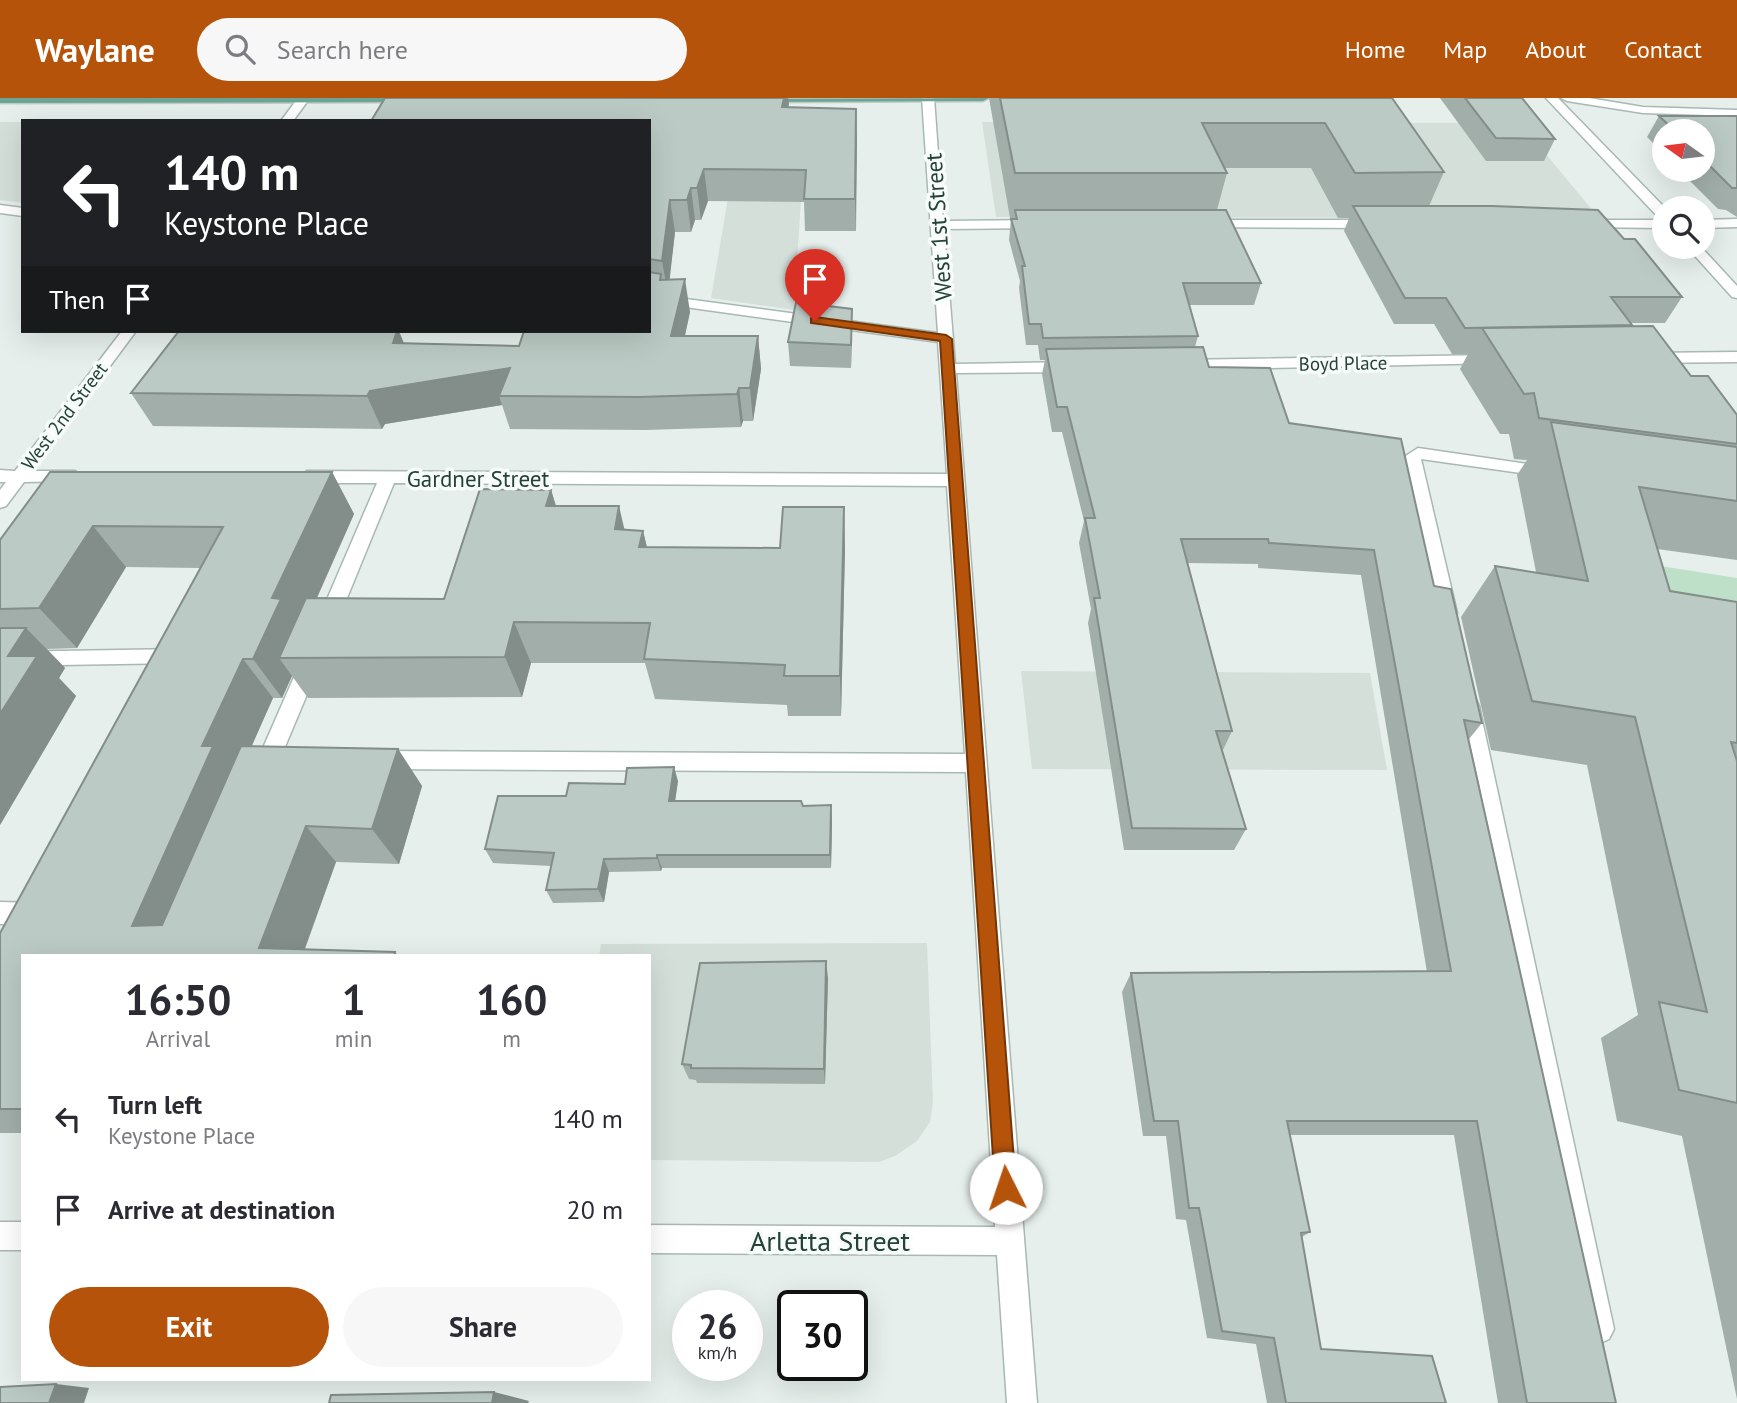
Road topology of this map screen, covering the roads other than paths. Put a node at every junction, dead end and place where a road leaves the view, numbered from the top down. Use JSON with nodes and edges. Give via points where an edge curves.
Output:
{"nodes":[{"id":1,"x":928,"y":98,"type":"edge"},
{"id":2,"x":983,"y":98,"type":"edge"},
{"id":3,"x":1552,"y":98,"type":"edge"},
{"id":4,"x":1567,"y":98,"type":"edge"},
{"id":5,"x":304,"y":99,"type":"edge"},
{"id":6,"x":420,"y":99,"type":"edge"},
{"id":7,"x":747,"y":99,"type":"edge"},
{"id":8,"x":0,"y":100,"type":"edge"},
{"id":9,"x":389,"y":104,"type":"edge"},
{"id":10,"x":1737,"y":113,"type":"edge"},
{"id":11,"x":289,"y":119,"type":"edge"},
{"id":12,"x":1652,"y":202,"type":"edge"},
{"id":13,"x":0,"y":209,"type":"edge"},
{"id":14,"x":21,"y":212,"type":"edge"},
{"id":15,"x":1737,"y":223,"type":"edge"},
{"id":16,"x":1194,"y":224,"type":"edge"},
{"id":17,"x":1386,"y":224,"type":"edge"},
{"id":18,"x":1566,"y":224,"type":"edge"},
{"id":19,"x":1652,"y":224,"type":"edge"},
{"id":20,"x":1715,"y":224,"type":"edge"},
{"id":21,"x":938,"y":225,"type":"junction"},
{"id":22,"x":1059,"y":225,"type":"edge"},
{"id":23,"x":1705,"y":259,"type":"edge"},
{"id":24,"x":1737,"y":294,"type":"edge"},
{"id":25,"x":651,"y":298,"type":"edge"},
{"id":26,"x":127,"y":333,"type":"edge"},
{"id":27,"x":946,"y":339,"type":"junction"},
{"id":28,"x":1737,"y":357,"type":"edge"},
{"id":29,"x":1626,"y":358,"type":"edge"},
{"id":30,"x":1516,"y":360,"type":"edge"},
{"id":31,"x":1170,"y":365,"type":"edge"},
{"id":32,"x":1087,"y":367,"type":"edge"},
{"id":33,"x":948,"y":369,"type":"junction"},
{"id":34,"x":0,"y":476,"type":"edge"},
{"id":35,"x":1577,"y":476,"type":"edge"},
{"id":36,"x":19,"y":477,"type":"junction"},
{"id":37,"x":90,"y":477,"type":"edge"},
{"id":38,"x":293,"y":477,"type":"edge"},
{"id":39,"x":388,"y":477,"type":"junction"},
{"id":40,"x":956,"y":480,"type":"junction"},
{"id":41,"x":0,"y":502,"type":"edge"},
{"id":42,"x":1453,"y":632,"type":"edge"},
{"id":43,"x":0,"y":659,"type":"edge"},
{"id":44,"x":171,"y":680,"type":"edge"},
{"id":45,"x":1465,"y":686,"type":"edge"},
{"id":46,"x":269,"y":760,"type":"junction"},
{"id":47,"x":296,"y":760,"type":"edge"},
{"id":48,"x":364,"y":760,"type":"edge"},
{"id":49,"x":975,"y":763,"type":"junction"},
{"id":50,"x":253,"y":796,"type":"edge"},
{"id":51,"x":59,"y":901,"type":"edge"},
{"id":52,"x":0,"y":913,"type":"edge"},
{"id":53,"x":0,"y":1236,"type":"edge"},
{"id":54,"x":21,"y":1236,"type":"edge"},
{"id":55,"x":651,"y":1239,"type":"edge"},
{"id":56,"x":1010,"y":1241,"type":"junction"},
{"id":57,"x":1603,"y":1349,"type":"edge"},
{"id":58,"x":1022,"y":1403,"type":"edge"}],
"edges":[{"from":1,"to":2,"type":"main road"},
{"from":1,"to":7,"type":"main road"},
{"from":1,"to":21,"type":"street","name":"West 1st Street"},
{"from":3,"to":12,"type":"street"},
{"from":4,"to":10,"type":"street","via":[[1643,110]]},
{"from":5,"to":8,"type":"main road"},
{"from":5,"to":9,"type":"main road"},
{"from":5,"to":11,"type":"street"},
{"from":6,"to":9,"type":"main road"},
{"from":13,"to":14,"type":"street"},
{"from":15,"to":20,"type":"street"},
{"from":16,"to":17,"type":"street"},
{"from":18,"to":19,"type":"street"},
{"from":21,"to":22,"type":"street"},
{"from":21,"to":27,"type":"street","name":"West 1st Street"},
{"from":23,"to":24,"type":"street"},
{"from":25,"to":27,"type":"street"},
{"from":26,"to":36,"type":"street","name":"West 2nd Street"},
{"from":27,"to":33,"type":"street","name":"West 1st Street"},
{"from":28,"to":29,"type":"street"},
{"from":30,"to":31,"type":"street","name":"Boyd Place"},
{"from":32,"to":33,"type":"street"},
{"from":33,"to":40,"type":"street","name":"West 1st Street"},
{"from":34,"to":36,"type":"street"},
{"from":35,"to":42,"type":"street","via":[[1430,454],[1412,457]]},
{"from":36,"to":37,"type":"street"},
{"from":36,"to":41,"type":"street","name":"West 2nd Street"},
{"from":38,"to":39,"type":"street","name":"Gardner Street"},
{"from":39,"to":40,"type":"street","name":"Gardner Street"},
{"from":39,"to":46,"type":"street"},
{"from":40,"to":49,"type":"street","name":"West 1st Street"},
{"from":43,"to":44,"type":"street","via":[[183,656]]},
{"from":45,"to":57,"type":"street"},
{"from":46,"to":47,"type":"street"},
{"from":46,"to":50,"type":"street"},
{"from":48,"to":49,"type":"street"},
{"from":49,"to":56,"type":"street","name":"West 1st Street"},
{"from":51,"to":52,"type":"street","via":[[53,914]]},
{"from":53,"to":54,"type":"street"},
{"from":55,"to":56,"type":"street","name":"Arletta Street"},
{"from":56,"to":58,"type":"street","name":"West 1st Street"}]}
